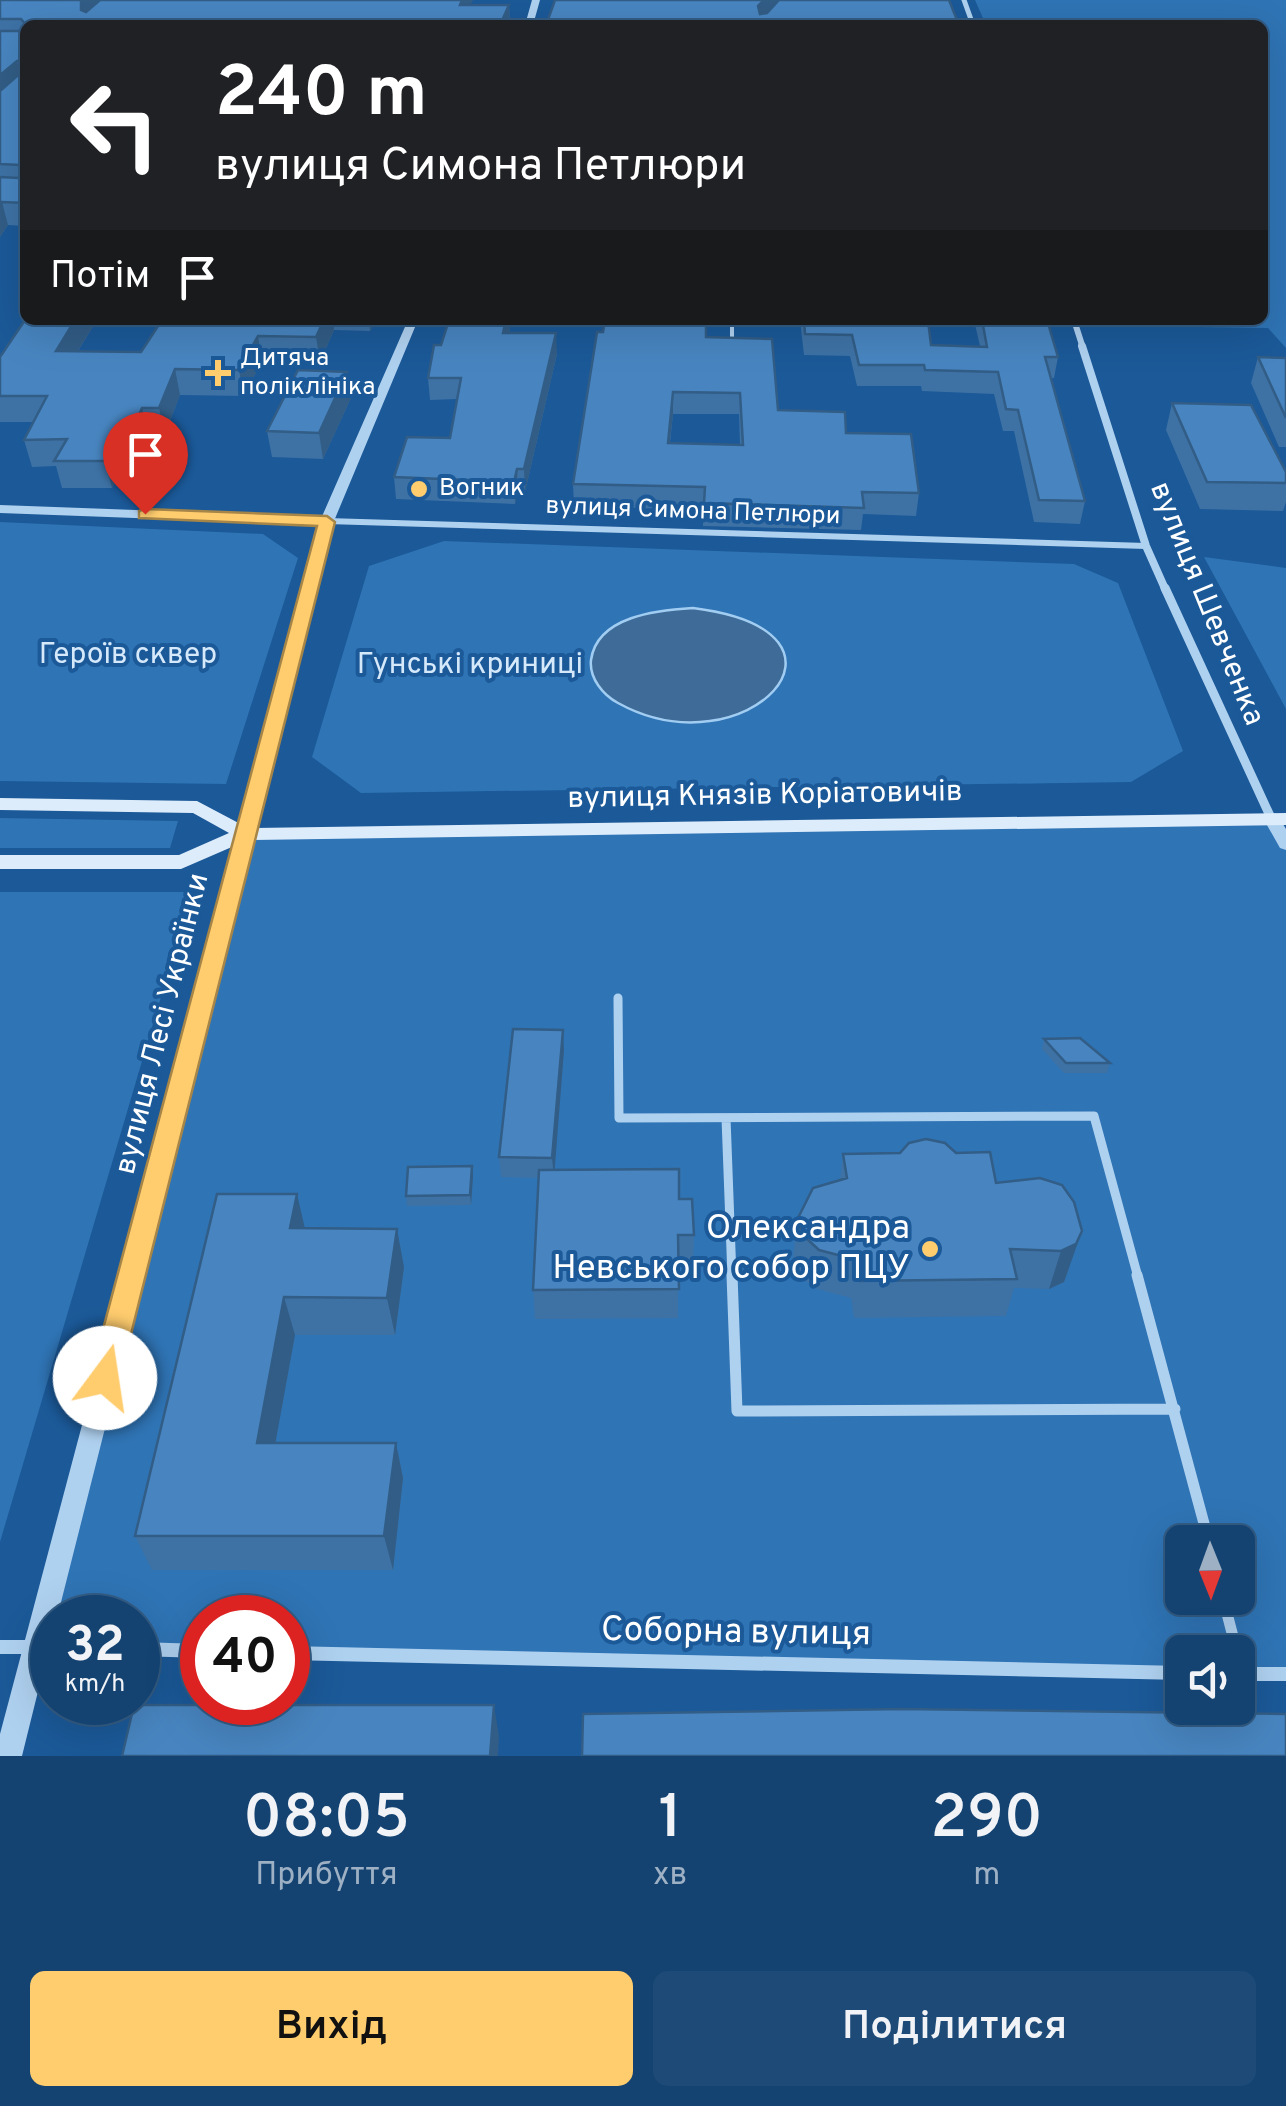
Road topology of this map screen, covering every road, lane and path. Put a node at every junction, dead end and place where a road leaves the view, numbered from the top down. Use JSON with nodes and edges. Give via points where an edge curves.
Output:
{"nodes":[{"id":1,"x":411,"y":325,"type":"edge"},
{"id":2,"x":732,"y":325,"type":"edge"},
{"id":3,"x":1076,"y":325,"type":"edge"},
{"id":4,"x":732,"y":348,"type":"edge"},
{"id":5,"x":0,"y":509,"type":"edge"},
{"id":6,"x":327,"y":522,"type":"junction"},
{"id":7,"x":1146,"y":546,"type":"junction"},
{"id":8,"x":0,"y":804,"type":"edge"},
{"id":9,"x":1279,"y":819,"type":"edge"},
{"id":10,"x":245,"y":834,"type":"junction"},
{"id":11,"x":1286,"y":844,"type":"edge"},
{"id":12,"x":0,"y":862,"type":"edge"},
{"id":13,"x":618,"y":998,"type":"dead end"},
{"id":14,"x":726,"y":1118,"type":"junction"},
{"id":15,"x":1175,"y":1408,"type":"junction"},
{"id":16,"x":1205,"y":1525,"type":"edge"},
{"id":17,"x":57,"y":1595,"type":"edge"},
{"id":18,"x":0,"y":1647,"type":"edge"},
{"id":19,"x":30,"y":1647,"type":"edge"},
{"id":20,"x":310,"y":1653,"type":"edge"},
{"id":21,"x":1165,"y":1673,"type":"edge"},
{"id":22,"x":1255,"y":1674,"type":"edge"},
{"id":23,"x":1286,"y":1674,"type":"edge"},
{"id":24,"x":30,"y":1689,"type":"edge"},
{"id":25,"x":8,"y":1756,"type":"edge"}],
"edges":[{"from":1,"to":6,"type":"street","name":"вулиця Лесі Українки"},
{"from":2,"to":4,"type":"lane"},
{"from":3,"to":7,"type":"street","name":"вулиця Шевченка"},
{"from":5,"to":6,"type":"street","name":"вулиця Симона Петлюри"},
{"from":6,"to":7,"type":"street","name":"вулиця Симона Петлюри"},
{"from":6,"to":10,"type":"street","name":"вулиця Лесі Українки"},
{"from":7,"to":9,"type":"street","name":"вулиця Шевченка","via":[[1253,786]]},
{"from":8,"to":10,"type":"main road","via":[[198,807]]},
{"from":9,"to":10,"type":"main road","name":"вулиця Князів Коріатовичів"},
{"from":9,"to":11,"type":"street","name":"вулиця Шевченка"},
{"from":10,"to":12,"type":"main road","name":"вулиця Князів Коріатовичів","via":[[181,862]]},
{"from":10,"to":17,"type":"street","name":"вулиця Лесі Українки"},
{"from":13,"to":14,"type":"lane","via":[[618,1118]]},
{"from":14,"to":15,"type":"lane","via":[[1094,1116]]},
{"from":14,"to":15,"type":"lane","via":[[737,1411]]},
{"from":15,"to":16,"type":"lane"},
{"from":18,"to":19,"type":"street"},
{"from":20,"to":21,"type":"street","name":"Соборна вулиця"},
{"from":22,"to":23,"type":"street"},
{"from":24,"to":25,"type":"street","name":"вулиця Лесі Українки"}]}
